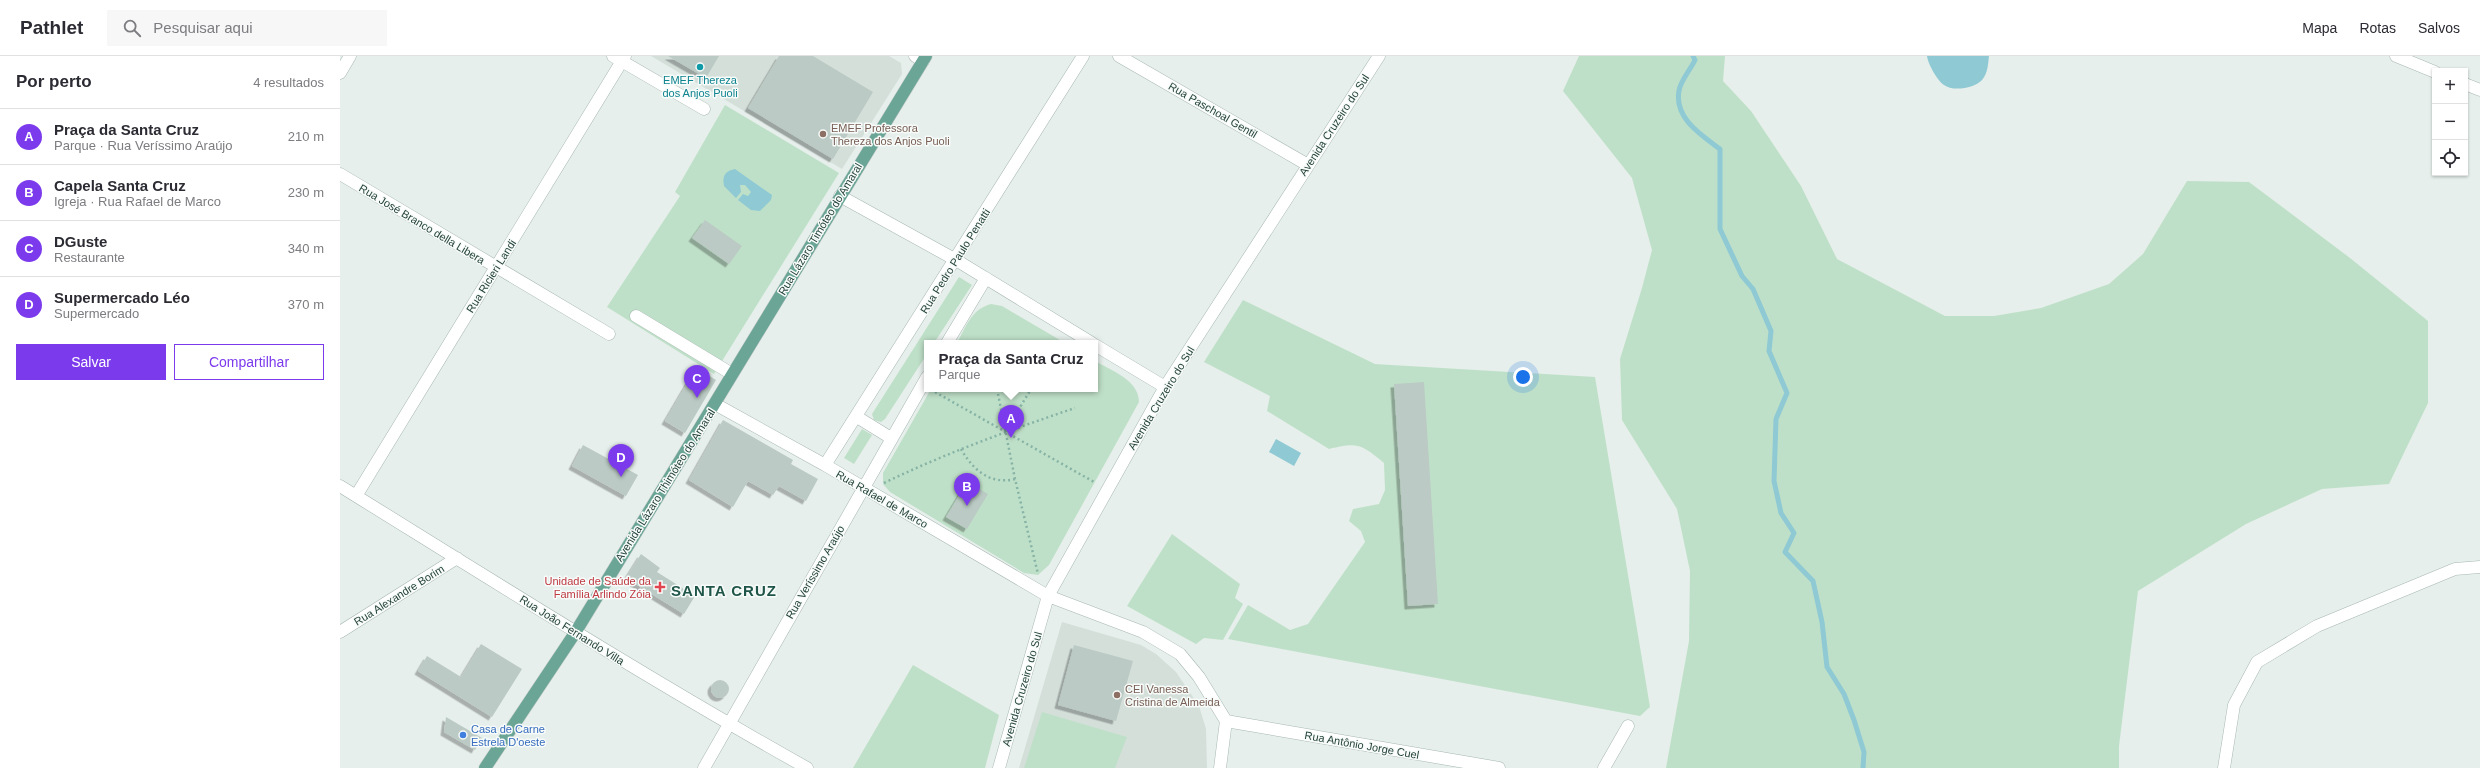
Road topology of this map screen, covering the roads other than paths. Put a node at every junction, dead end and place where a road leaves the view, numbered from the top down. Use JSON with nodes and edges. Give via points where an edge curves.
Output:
{"nodes":[{"id":1,"x":350,"y":56,"type":"edge"},
{"id":2,"x":1083,"y":56,"type":"edge"},
{"id":3,"x":1119,"y":56,"type":"edge"},
{"id":4,"x":1379,"y":56,"type":"edge"},
{"id":5,"x":2396,"y":56,"type":"edge"},
{"id":6,"x":620,"y":58,"type":"edge"},
{"id":7,"x":921,"y":58,"type":"edge"},
{"id":8,"x":2432,"y":71,"type":"edge"},
{"id":9,"x":340,"y":73,"type":"edge"},
{"id":10,"x":2468,"y":85,"type":"edge"},
{"id":11,"x":2480,"y":90,"type":"edge"},
{"id":12,"x":704,"y":109,"type":"dead end"},
{"id":13,"x":1308,"y":165,"type":"junction"},
{"id":14,"x":340,"y":174,"type":"edge"},
{"id":15,"x":840,"y":196,"type":"junction"},
{"id":16,"x":956,"y":260,"type":"junction"},
{"id":17,"x":496,"y":268,"type":"junction"},
{"id":18,"x":986,"y":278,"type":"junction"},
{"id":19,"x":636,"y":316,"type":"dead end"},
{"id":20,"x":608,"y":334,"type":"dead end"},
{"id":21,"x":949,"y":340,"type":"edge"},
{"id":22,"x":1087,"y":340,"type":"edge"},
{"id":23,"x":1098,"y":347,"type":"edge"},
{"id":24,"x":732,"y":374,"type":"junction"},
{"id":25,"x":924,"y":382,"type":"edge"},
{"id":26,"x":1165,"y":387,"type":"junction"},
{"id":27,"x":715,"y":404,"type":"junction"},
{"id":28,"x":857,"y":417,"type":"junction"},
{"id":29,"x":891,"y":438,"type":"junction"},
{"id":30,"x":825,"y":465,"type":"junction"},
{"id":31,"x":340,"y":486,"type":"edge"},
{"id":32,"x":864,"y":488,"type":"junction"},
{"id":33,"x":356,"y":496,"type":"junction"},
{"id":34,"x":458,"y":558,"type":"junction"},
{"id":35,"x":2480,"y":567,"type":"edge"},
{"id":36,"x":1048,"y":596,"type":"junction"},
{"id":37,"x":340,"y":632,"type":"edge"},
{"id":38,"x":575,"y":633,"type":"junction"},
{"id":39,"x":1226,"y":721,"type":"junction"},
{"id":40,"x":727,"y":724,"type":"junction"},
{"id":41,"x":1628,"y":726,"type":"dead end"},
{"id":42,"x":485,"y":768,"type":"edge"},
{"id":43,"x":704,"y":768,"type":"edge"},
{"id":44,"x":807,"y":768,"type":"edge"},
{"id":45,"x":999,"y":768,"type":"edge"},
{"id":46,"x":1220,"y":768,"type":"edge"},
{"id":47,"x":1499,"y":768,"type":"edge"},
{"id":48,"x":1604,"y":768,"type":"edge"},
{"id":49,"x":2224,"y":768,"type":"edge"}],
"edges":[{"from":1,"to":9,"type":"street"},
{"from":2,"to":16,"type":"street","name":"Rua Pedro Paulo Penatti"},
{"from":3,"to":13,"type":"street","name":"Rua Paschoal Gentil"},
{"from":4,"to":13,"type":"street","name":"Avenida Cruzeiro do Sul"},
{"from":5,"to":8,"type":"street"},
{"from":6,"to":12,"type":"street"},
{"from":6,"to":17,"type":"street","name":"Rua Ricieri Landi"},
{"from":7,"to":15,"type":"main road","name":"Rua Lázaro Timóteo do Amaral"},
{"from":10,"to":11,"type":"street"},
{"from":13,"to":26,"type":"street","name":"Avenida Cruzeiro do Sul"},
{"from":14,"to":17,"type":"street","name":"Rua José Branco della Libera"},
{"from":15,"to":16,"type":"street"},
{"from":15,"to":24,"type":"main road","name":"Rua Lázaro Timóteo do Amaral"},
{"from":16,"to":18,"type":"street"},
{"from":16,"to":28,"type":"street","name":"Rua Pedro Paulo Penatti"},
{"from":17,"to":20,"type":"street","name":"Rua José Branco della Libera"},
{"from":17,"to":33,"type":"street","name":"Rua Ricieri Landi"},
{"from":18,"to":21,"type":"street"},
{"from":18,"to":22,"type":"street"},
{"from":19,"to":24,"type":"street"},
{"from":23,"to":26,"type":"street"},
{"from":24,"to":27,"type":"main road","name":"Rua Lázaro Timóteo do Amaral"},
{"from":25,"to":29,"type":"street","name":"Rua Veríssimo Araújo"},
{"from":26,"to":36,"type":"street","name":"Avenida Cruzeiro do Sul"},
{"from":27,"to":30,"type":"street","name":"Rua Rafael de Marco"},
{"from":27,"to":38,"type":"main road","name":"Avenida Lázaro Thimóteo do Amaral"},
{"from":28,"to":29,"type":"street"},
{"from":28,"to":30,"type":"street","name":"Rua Pedro Paulo Penatti"},
{"from":29,"to":32,"type":"street","name":"Rua Veríssimo Araújo"},
{"from":30,"to":32,"type":"street","name":"Rua Rafael de Marco"},
{"from":31,"to":33,"type":"street","name":"Rua João Fernando Villa"},
{"from":32,"to":36,"type":"street","name":"Rua Rafael de Marco"},
{"from":32,"to":40,"type":"street","name":"Rua Veríssimo Araújo"},
{"from":33,"to":34,"type":"street","name":"Rua João Fernando Villa"},
{"from":34,"to":37,"type":"street","name":"Rua Alexandre Borim"},
{"from":34,"to":38,"type":"street","name":"Rua João Fernando Villa"},
{"from":35,"to":49,"type":"street","via":[[2455,569],[2324,623],[2258,662],[2234,705]]},
{"from":36,"to":39,"type":"street","name":"Rua Rafael de Marco","via":[[1143,632],[1180,654],[1199,677]]},
{"from":36,"to":45,"type":"street","name":"Avenida Cruzeiro do Sul"},
{"from":38,"to":40,"type":"street","name":"Rua João Fernando Villa"},
{"from":38,"to":42,"type":"main road","name":"Avenida Lázaro Thimóteo do Amaral"},
{"from":39,"to":46,"type":"street"},
{"from":39,"to":47,"type":"street","name":"Rua Antônio Jorge Cuel"},
{"from":40,"to":43,"type":"street","name":"Rua Veríssimo Araújo"},
{"from":40,"to":44,"type":"street","name":"Rua João Fernando Villa"},
{"from":41,"to":48,"type":"street"}]}
